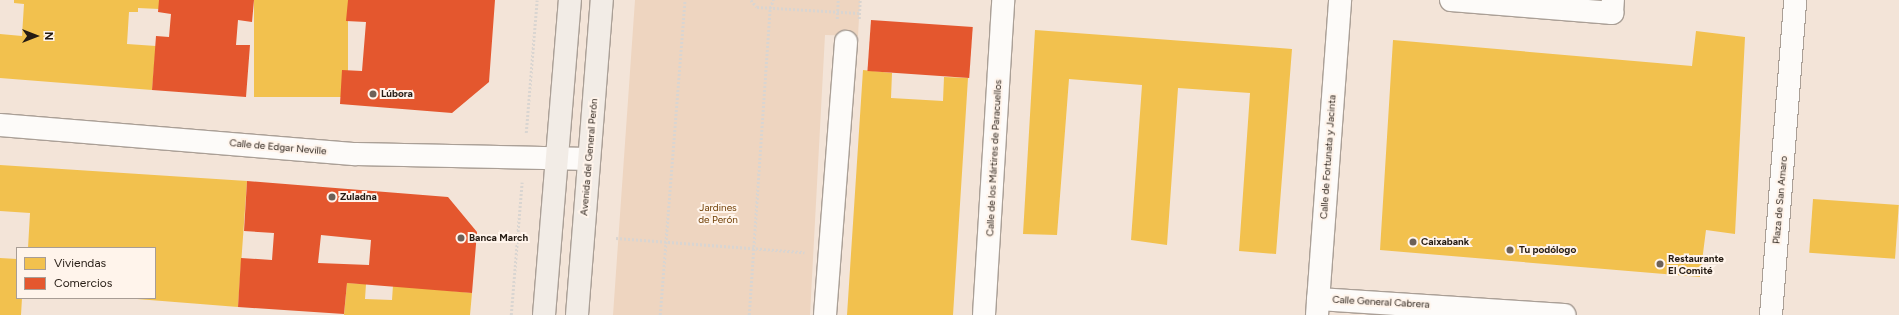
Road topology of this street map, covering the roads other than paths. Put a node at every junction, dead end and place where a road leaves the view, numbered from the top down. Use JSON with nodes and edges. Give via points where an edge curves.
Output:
{"nodes":[{"id":1,"x":570,"y":0,"type":"edge"},
{"id":2,"x":602,"y":0,"type":"edge"},
{"id":3,"x":1003,"y":0,"type":"edge"},
{"id":4,"x":1340,"y":0,"type":"edge"},
{"id":5,"x":1451,"y":0,"type":"edge"},
{"id":6,"x":1613,"y":0,"type":"edge"},
{"id":7,"x":1796,"y":0,"type":"edge"},
{"id":8,"x":846,"y":42,"type":"dead end"},
{"id":9,"x":0,"y":125,"type":"edge"},
{"id":10,"x":556,"y":159,"type":"junction"},
{"id":11,"x":588,"y":159,"type":"junction"},
{"id":12,"x":1318,"y":307,"type":"edge"},
{"id":13,"x":544,"y":315,"type":"edge"},
{"id":14,"x":576,"y":315,"type":"edge"},
{"id":15,"x":825,"y":315,"type":"edge"},
{"id":16,"x":984,"y":315,"type":"edge"},
{"id":17,"x":1564,"y":315,"type":"edge"},
{"id":18,"x":1771,"y":315,"type":"edge"}],
"edges":[{"from":1,"to":10,"type":"main road"},
{"from":2,"to":11,"type":"main road","name":"Avenida del General Perón"},
{"from":3,"to":16,"type":"street","name":"Calle de los Mártires de Paracuellos"},
{"from":4,"to":12,"type":"street","name":"Calle de Fortunata y Jacinta"},
{"from":5,"to":6,"type":"street","via":[[1612,13]]},
{"from":7,"to":18,"type":"street","name":"Plaza de San Amaro"},
{"from":8,"to":15,"type":"street"},
{"from":9,"to":10,"type":"street","name":"Calle de Edgar Neville","via":[[356,154]]},
{"from":10,"to":11,"type":"street","name":"Calle de Edgar Neville"},
{"from":10,"to":13,"type":"main road"},
{"from":11,"to":14,"type":"main road","name":"Avenida del General Perón"},
{"from":12,"to":17,"type":"street","name":"Calle General Cabrera"}]}
